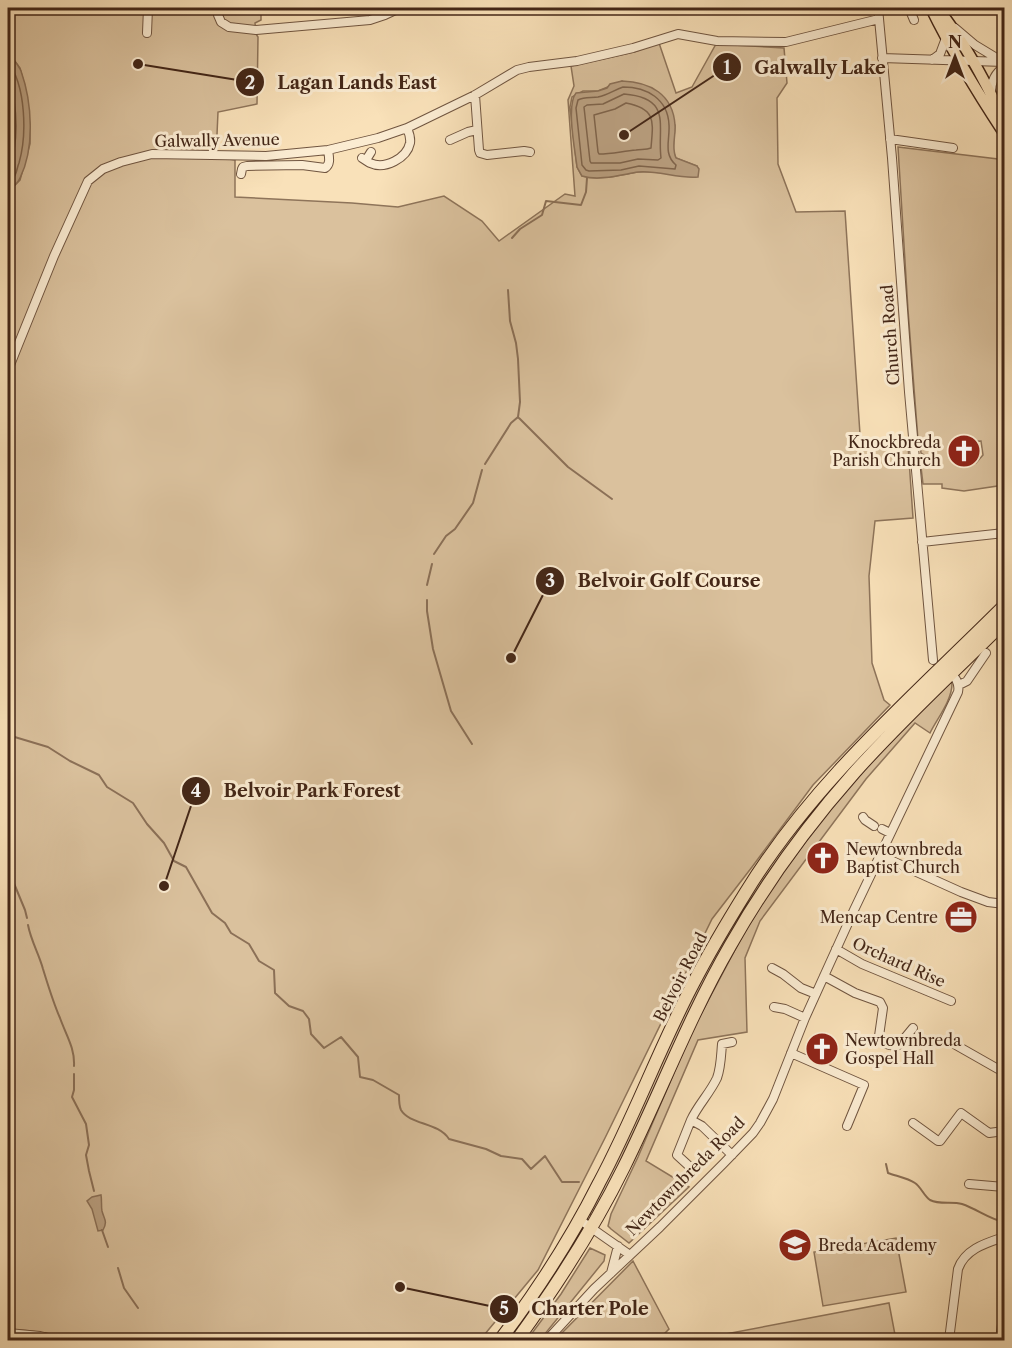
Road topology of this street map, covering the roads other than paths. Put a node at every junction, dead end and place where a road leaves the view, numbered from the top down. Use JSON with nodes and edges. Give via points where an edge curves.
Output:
{"nodes":[{"id":1,"x":148,"y":8,"type":"edge"},
{"id":2,"x":218,"y":8,"type":"edge"},
{"id":3,"x":400,"y":8,"type":"edge"},
{"id":4,"x":878,"y":8,"type":"edge"},
{"id":5,"x":909,"y":8,"type":"edge"},
{"id":6,"x":936,"y":8,"type":"edge"},
{"id":7,"x":879,"y":19,"type":"junction"},
{"id":8,"x":914,"y":20,"type":"dead end"},
{"id":9,"x":952,"y":26,"type":"junction"},
{"id":10,"x":147,"y":33,"type":"dead end"},
{"id":11,"x":946,"y":38,"type":"junction"},
{"id":12,"x":882,"y":58,"type":"junction"},
{"id":13,"x":932,"y":60,"type":"junction"},
{"id":14,"x":959,"y":61,"type":"junction"},
{"id":15,"x":974,"y":61,"type":"junction"},
{"id":16,"x":1005,"y":62,"type":"edge"},
{"id":17,"x":1005,"y":67,"type":"edge"},
{"id":18,"x":991,"y":93,"type":"junction"},
{"id":19,"x":475,"y":94,"type":"junction"},
{"id":20,"x":999,"y":118,"type":"edge"},
{"id":21,"x":407,"y":128,"type":"junction"},
{"id":22,"x":477,"y":130,"type":"junction"},
{"id":23,"x":1005,"y":133,"type":"edge"},
{"id":24,"x":457,"y":139,"type":"dead end"},
{"id":25,"x":890,"y":139,"type":"junction"},
{"id":26,"x":953,"y":148,"type":"dead end"},
{"id":27,"x":328,"y":150,"type":"junction"},
{"id":28,"x":371,"y":152,"type":"dead end"},
{"id":29,"x":530,"y":152,"type":"dead end"},
{"id":30,"x":242,"y":174,"type":"dead end"},
{"id":31,"x":8,"y":370,"type":"edge"},
{"id":32,"x":1005,"y":533,"type":"edge"},
{"id":33,"x":922,"y":542,"type":"junction"},
{"id":34,"x":1005,"y":606,"type":"edge"},
{"id":35,"x":1005,"y":622,"type":"edge"},
{"id":36,"x":986,"y":653,"type":"dead end"},
{"id":37,"x":947,"y":671,"type":"junction"},
{"id":38,"x":862,"y":817,"type":"dead end"},
{"id":39,"x":882,"y":829,"type":"junction"},
{"id":40,"x":879,"y":855,"type":"junction"},
{"id":41,"x":1005,"y":904,"type":"edge"},
{"id":42,"x":836,"y":949,"type":"junction"},
{"id":43,"x":772,"y":968,"type":"dead end"},
{"id":44,"x":824,"y":976,"type":"junction"},
{"id":45,"x":693,"y":982,"type":"junction"},
{"id":46,"x":706,"y":989,"type":"junction"},
{"id":47,"x":816,"y":994,"type":"junction"},
{"id":48,"x":951,"y":1001,"type":"dead end"},
{"id":49,"x":774,"y":1007,"type":"dead end"},
{"id":50,"x":805,"y":1018,"type":"junction"},
{"id":51,"x":914,"y":1028,"type":"dead end"},
{"id":52,"x":732,"y":1042,"type":"dead end"},
{"id":53,"x":954,"y":1044,"type":"dead end"},
{"id":54,"x":791,"y":1053,"type":"junction"},
{"id":55,"x":1005,"y":1069,"type":"edge"},
{"id":56,"x":692,"y":1120,"type":"junction"},
{"id":57,"x":913,"y":1123,"type":"dead end"},
{"id":58,"x":847,"y":1126,"type":"dead end"},
{"id":59,"x":1005,"y":1131,"type":"edge"},
{"id":60,"x":732,"y":1155,"type":"junction"},
{"id":61,"x":689,"y":1166,"type":"dead end"},
{"id":62,"x":969,"y":1184,"type":"dead end"},
{"id":63,"x":1005,"y":1186,"type":"edge"},
{"id":64,"x":580,"y":1220,"type":"junction"},
{"id":65,"x":591,"y":1227,"type":"junction"},
{"id":66,"x":1005,"y":1237,"type":"edge"},
{"id":67,"x":618,"y":1246,"type":"junction"},
{"id":68,"x":630,"y":1255,"type":"junction"},
{"id":69,"x":611,"y":1273,"type":"junction"},
{"id":70,"x":1005,"y":1313,"type":"edge"},
{"id":71,"x":8,"y":1333,"type":"edge"},
{"id":72,"x":57,"y":1341,"type":"edge"},
{"id":73,"x":500,"y":1341,"type":"edge"},
{"id":74,"x":517,"y":1341,"type":"edge"},
{"id":75,"x":547,"y":1341,"type":"edge"},
{"id":76,"x":949,"y":1341,"type":"edge"},
{"id":77,"x":1000,"y":1341,"type":"edge"}],
"edges":[{"from":1,"to":10,"type":"street"},
{"from":2,"to":3,"type":"street","via":[[221,22],[229,27],[256,30],[370,20]]},
{"from":4,"to":7,"type":"street","name":"Church Road"},
{"from":5,"to":8,"type":"street"},
{"from":6,"to":9,"type":"main road"},
{"from":6,"to":11,"type":"main road"},
{"from":6,"to":14,"type":"main road","via":[[958,48]]},
{"from":7,"to":12,"type":"street","name":"Church Road"},
{"from":7,"to":19,"type":"street","name":"Galwally Avenue","via":[[783,42],[717,41],[678,34],[594,57],[518,70]]},
{"from":9,"to":15,"type":"main road"},
{"from":9,"to":16,"type":"street"},
{"from":11,"to":13,"type":"street","via":[[940,54]]},
{"from":11,"to":14,"type":"main road"},
{"from":12,"to":13,"type":"street"},
{"from":12,"to":25,"type":"street","name":"Church Road"},
{"from":13,"to":14,"type":"street"},
{"from":14,"to":15,"type":"street"},
{"from":14,"to":20,"type":"main road"},
{"from":15,"to":16,"type":"street"},
{"from":15,"to":18,"type":"main road"},
{"from":15,"to":20,"type":"main road","via":[[973,72]]},
{"from":17,"to":18,"type":"street","via":[[994,77]]},
{"from":18,"to":20,"type":"main road"},
{"from":19,"to":21,"type":"street","name":"Galwally Avenue"},
{"from":19,"to":22,"type":"street"},
{"from":20,"to":23,"type":"main road"},
{"from":21,"to":27,"type":"street","name":"Galwally Avenue"},
{"from":21,"to":28,"type":"street","via":[[410,144],[397,160],[373,164],[364,159]]},
{"from":22,"to":24,"type":"street"},
{"from":22,"to":29,"type":"street","via":[[483,154]]},
{"from":25,"to":26,"type":"street"},
{"from":25,"to":33,"type":"street","name":"Church Road"},
{"from":27,"to":30,"type":"street","via":[[329,164],[325,168],[247,166]]},
{"from":27,"to":31,"type":"street","name":"Galwally Avenue","via":[[266,156],[152,154],[103,169],[88,181]]},
{"from":32,"to":33,"type":"street"},
{"from":33,"to":37,"type":"street","name":"Church Road"},
{"from":34,"to":37,"type":"highway","name":"Newtownbreda Road"},
{"from":35,"to":37,"type":"highway","name":"Newtownbreda Road"},
{"from":36,"to":37,"type":"street","name":"Newtownbreda Road","via":[[967,681]]},
{"from":37,"to":39,"type":"street","name":"Newtownbreda Road","via":[[955,698]]},
{"from":37,"to":45,"type":"highway","name":"Belvoir Road","via":[[894,714],[844,764],[793,825],[748,888]]},
{"from":37,"to":46,"type":"highway","name":"Belvoir Road","via":[[801,838],[751,911]]},
{"from":38,"to":39,"type":"street"},
{"from":39,"to":40,"type":"street","name":"Newtownbreda Road"},
{"from":40,"to":41,"type":"street","via":[[961,892]]},
{"from":40,"to":42,"type":"street","name":"Newtownbreda Road"},
{"from":42,"to":44,"type":"street","name":"Newtownbreda Road"},
{"from":42,"to":48,"type":"street","name":"Orchard Rise"},
{"from":43,"to":47,"type":"street"},
{"from":44,"to":47,"type":"street","name":"Newtownbreda Road"},
{"from":44,"to":51,"type":"street","via":[[880,1002],[883,1008],[879,1036],[886,1044],[898,1045]]},
{"from":45,"to":46,"type":"street"},
{"from":45,"to":64,"type":"highway","name":"Belvoir Road"},
{"from":46,"to":65,"type":"highway","name":"Belvoir Road","via":[[625,1165]]},
{"from":47,"to":50,"type":"street","name":"Newtownbreda Road"},
{"from":49,"to":50,"type":"street"},
{"from":50,"to":54,"type":"street","name":"Newtownbreda Road"},
{"from":52,"to":56,"type":"street","via":[[722,1044],[717,1077]]},
{"from":53,"to":55,"type":"street","via":[[998,1069]]},
{"from":54,"to":58,"type":"street","via":[[864,1085]]},
{"from":54,"to":60,"type":"street","name":"Newtownbreda Road","via":[[760,1123]]},
{"from":56,"to":60,"type":"street"},
{"from":56,"to":61,"type":"street","via":[[677,1155]]},
{"from":57,"to":59,"type":"street","via":[[940,1141],[961,1113],[989,1133]]},
{"from":60,"to":68,"type":"street","name":"Newtownbreda Road"},
{"from":62,"to":63,"type":"street"},
{"from":64,"to":65,"type":"street"},
{"from":64,"to":73,"type":"highway","name":"Belvoir Road"},
{"from":65,"to":67,"type":"street"},
{"from":65,"to":74,"type":"highway","name":"Belvoir Road"},
{"from":66,"to":76,"type":"street","via":[[981,1245],[960,1263]]},
{"from":67,"to":68,"type":"street"},
{"from":67,"to":69,"type":"street"},
{"from":68,"to":69,"type":"street","name":"Newtownbreda Road"},
{"from":69,"to":75,"type":"street","name":"Newtownbreda Road"},
{"from":70,"to":77,"type":"street"},
{"from":71,"to":72,"type":"street"}]}
